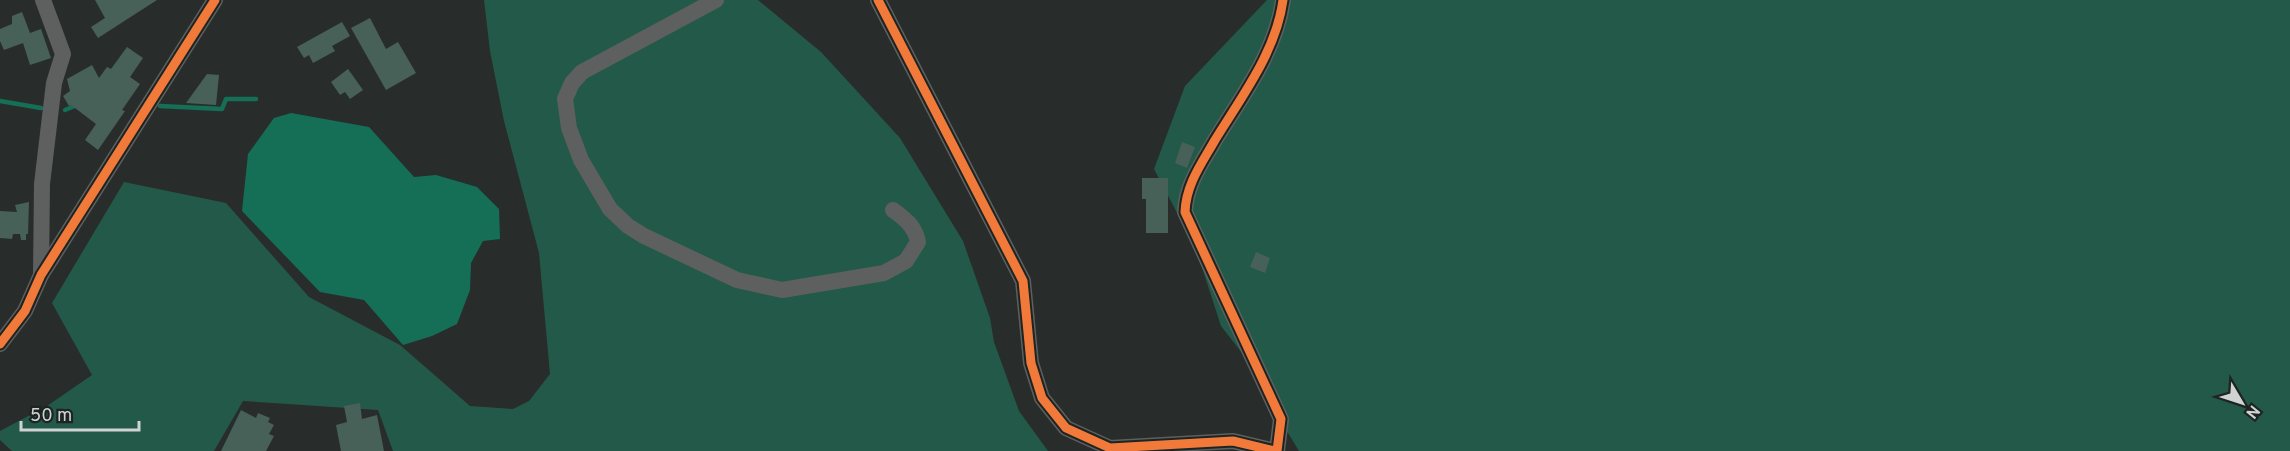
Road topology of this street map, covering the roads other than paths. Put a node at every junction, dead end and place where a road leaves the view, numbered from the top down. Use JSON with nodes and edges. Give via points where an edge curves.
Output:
{"nodes":[{"id":1,"x":43,"y":0,"type":"edge"},
{"id":2,"x":716,"y":0,"type":"edge"},
{"id":3,"x":878,"y":0,"type":"edge"},
{"id":4,"x":1283,"y":0,"type":"edge"},
{"id":5,"x":212,"y":1,"type":"edge"},
{"id":6,"x":893,"y":210,"type":"dead end"},
{"id":7,"x":41,"y":274,"type":"junction"},
{"id":8,"x":0,"y":344,"type":"edge"},
{"id":9,"x":1276,"y":451,"type":"edge"}],
"edges":[{"from":1,"to":7,"type":"street","via":[[63,54],[54,83],[42,184]]},
{"from":2,"to":6,"type":"street","via":[[582,72],[572,83],[565,99],[569,128],[581,160],[610,209],[644,236],[737,280],[782,290],[884,273],[906,261],[918,242],[916,232]]},
{"from":3,"to":9,"type":"street","via":[[1023,281],[1031,363],[1042,398],[1066,428],[1110,448],[1233,441]]},
{"from":4,"to":9,"type":"street","via":[[1269,52],[1193,177],[1185,212],[1281,419]]},
{"from":5,"to":7,"type":"street"},
{"from":7,"to":8,"type":"street","via":[[25,311]]}]}
